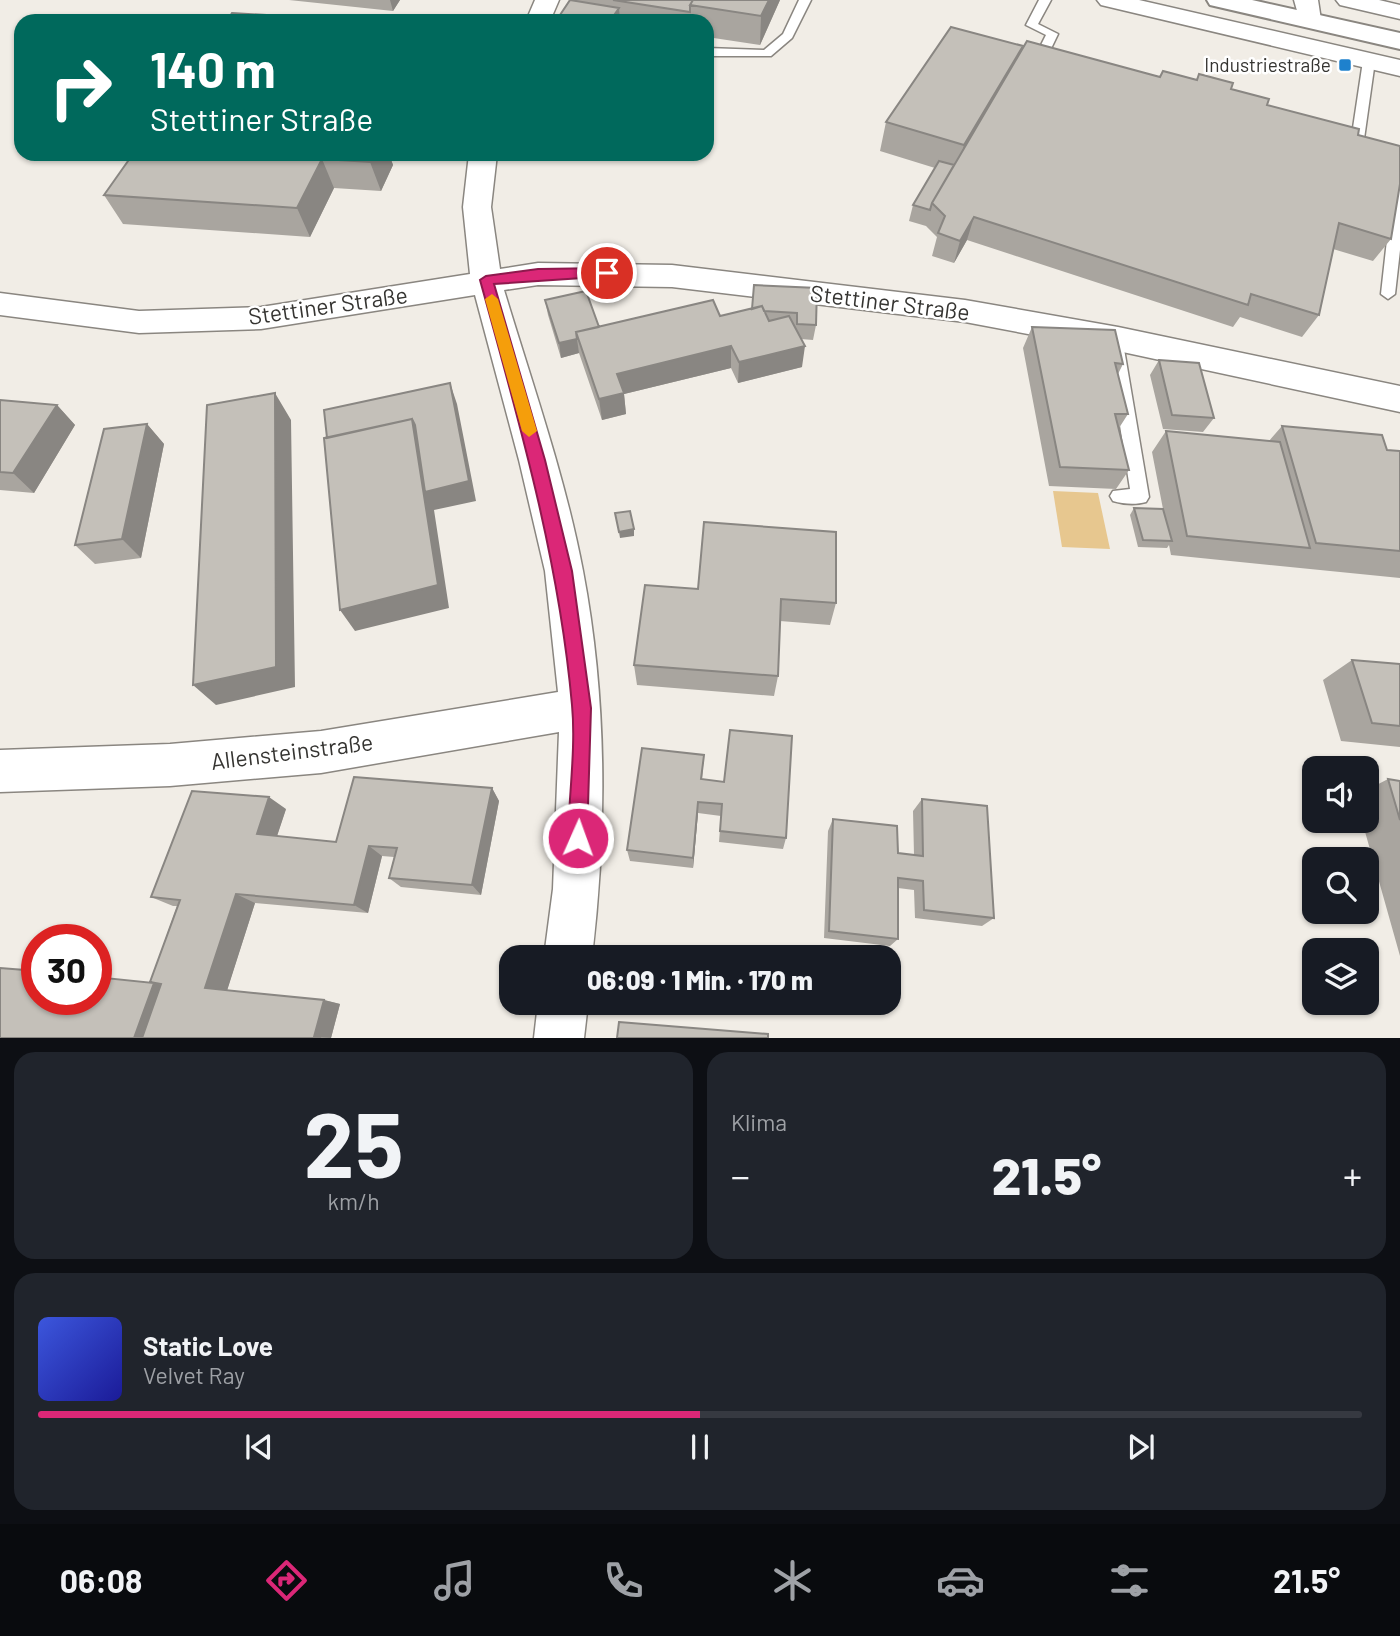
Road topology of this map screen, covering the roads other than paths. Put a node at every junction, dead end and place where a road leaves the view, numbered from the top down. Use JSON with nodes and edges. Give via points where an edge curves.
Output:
{"nodes":[{"id":1,"x":805,"y":0,"type":"edge"},
{"id":2,"x":1045,"y":0,"type":"edge"},
{"id":3,"x":1109,"y":0,"type":"edge"},
{"id":4,"x":1219,"y":0,"type":"edge"},
{"id":5,"x":1348,"y":0,"type":"edge"},
{"id":6,"x":1308,"y":10,"type":"edge"},
{"id":7,"x":1400,"y":12,"type":"edge"},
{"id":8,"x":1400,"y":41,"type":"edge"},
{"id":9,"x":714,"y":52,"type":"edge"},
{"id":10,"x":1039,"y":61,"type":"edge"},
{"id":11,"x":1368,"y":61,"type":"junction"},
{"id":12,"x":1400,"y":68,"type":"edge"},
{"id":13,"x":481,"y":161,"type":"edge"},
{"id":14,"x":1400,"y":162,"type":"edge"},
{"id":15,"x":1400,"y":186,"type":"edge"},
{"id":16,"x":486,"y":280,"type":"junction"},
{"id":17,"x":1388,"y":294,"type":"dead end"},
{"id":18,"x":0,"y":304,"type":"edge"},
{"id":19,"x":1114,"y":338,"type":"junction"},
{"id":20,"x":1400,"y":399,"type":"edge"},
{"id":21,"x":1119,"y":496,"type":"dead end"},
{"id":22,"x":582,"y":708,"type":"junction"},
{"id":23,"x":0,"y":771,"type":"edge"},
{"id":24,"x":570,"y":945,"type":"edge"},
{"id":25,"x":562,"y":1015,"type":"edge"},
{"id":26,"x":559,"y":1038,"type":"edge"}],
"edges":[{"from":1,"to":9,"type":"lane","via":[[788,36],[767,54]]},
{"from":2,"to":10,"type":"lane","via":[[1032,25],[1052,34]]},
{"from":3,"to":11,"type":"street"},
{"from":4,"to":6,"type":"main road"},
{"from":5,"to":7,"type":"street"},
{"from":6,"to":8,"type":"main road"},
{"from":11,"to":12,"type":"street"},
{"from":11,"to":14,"type":"lane","via":[[1356,148]]},
{"from":13,"to":16,"type":"street","via":[[477,207]]},
{"from":15,"to":17,"type":"lane"},
{"from":16,"to":18,"type":"street","name":"Stettiner Straße","via":[[261,318],[139,322]]},
{"from":16,"to":19,"type":"street","name":"Stettiner Straße","via":[[552,274],[672,276],[965,311]]},
{"from":16,"to":22,"type":"street","via":[[564,571]]},
{"from":19,"to":20,"type":"street","name":"Stettiner Straße"},
{"from":19,"to":21,"type":"lane","via":[[1140,497]]},
{"from":22,"to":23,"type":"street","name":"Allensteinstraße","via":[[321,752],[170,765]]},
{"from":22,"to":24,"type":"street"},
{"from":25,"to":26,"type":"street"}]}
